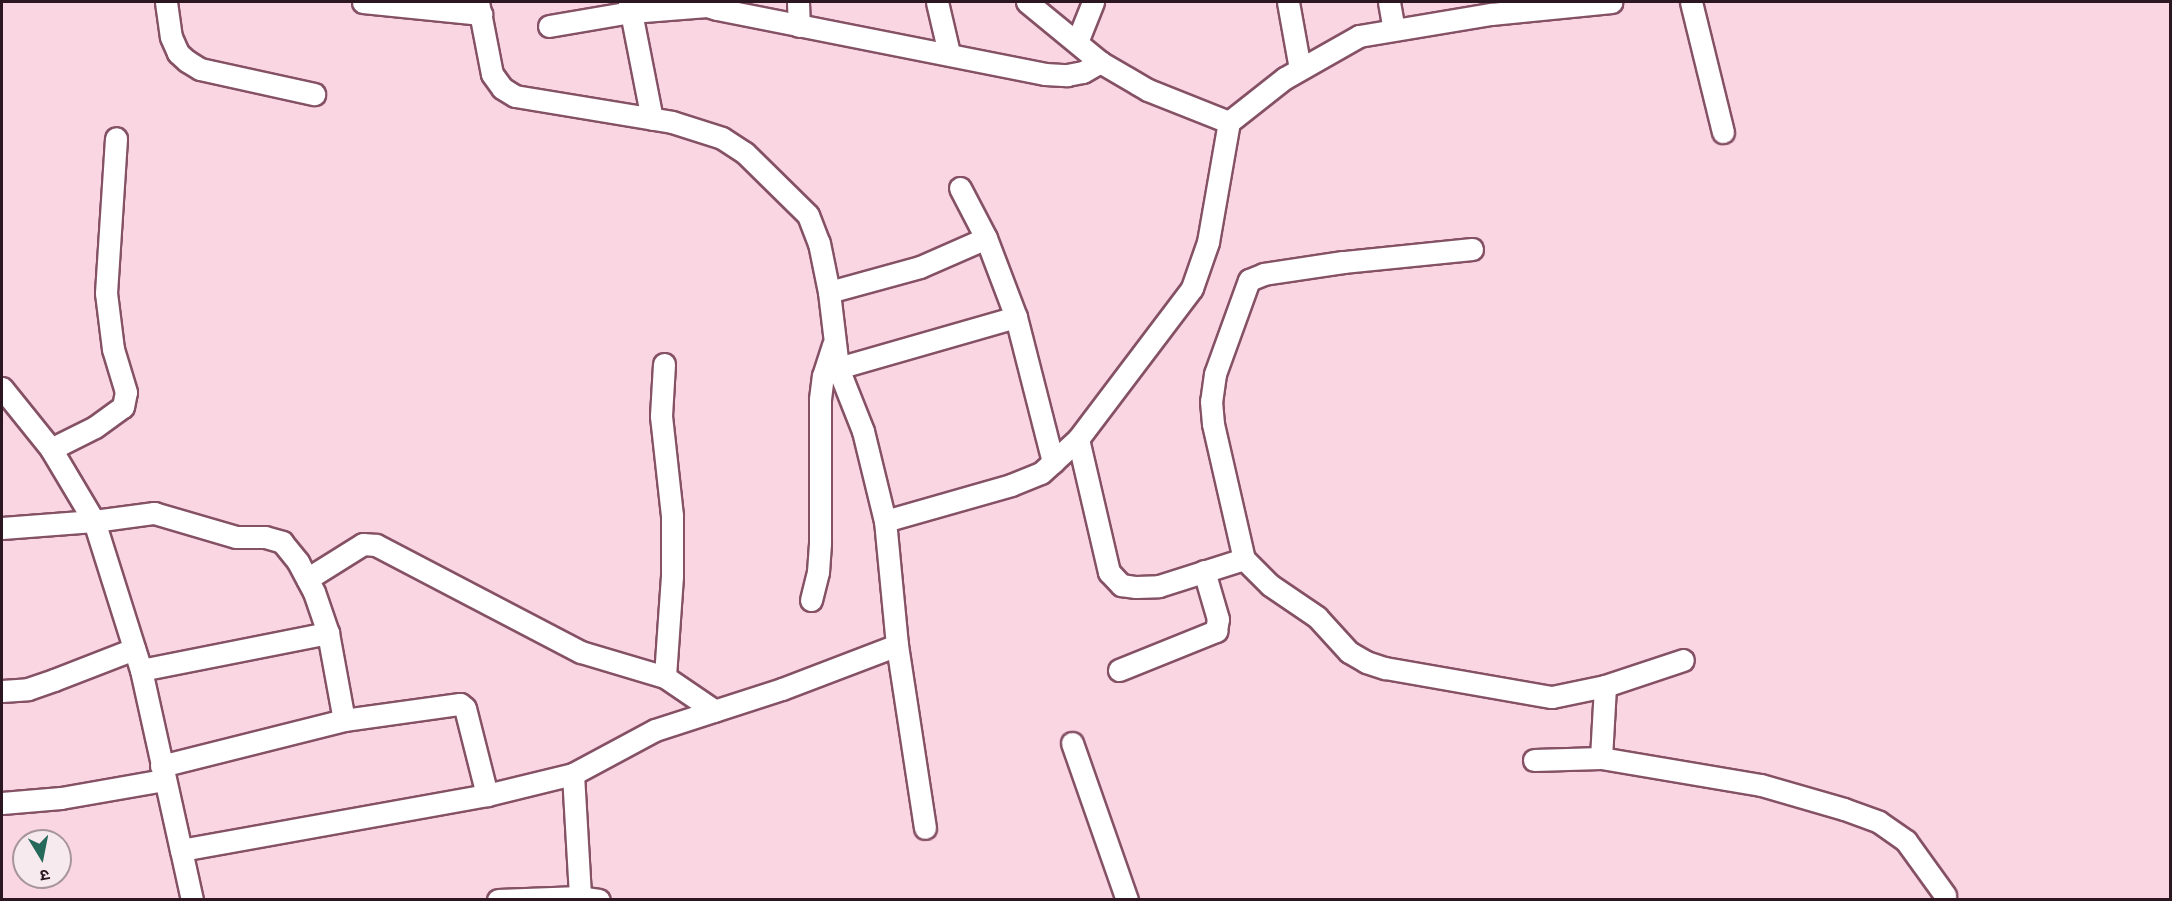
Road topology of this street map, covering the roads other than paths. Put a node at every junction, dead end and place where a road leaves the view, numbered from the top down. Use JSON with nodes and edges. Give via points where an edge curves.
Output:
{"nodes":[{"id":1,"x":166,"y":2,"type":"edge"},
{"id":2,"x":363,"y":2,"type":"edge"},
{"id":3,"x":798,"y":2,"type":"edge"},
{"id":4,"x":937,"y":2,"type":"edge"},
{"id":5,"x":1027,"y":2,"type":"edge"},
{"id":6,"x":1094,"y":2,"type":"edge"},
{"id":7,"x":1288,"y":2,"type":"edge"},
{"id":8,"x":1389,"y":2,"type":"edge"},
{"id":9,"x":1602,"y":2,"type":"edge"},
{"id":10,"x":1691,"y":2,"type":"edge"},
{"id":11,"x":707,"y":4,"type":"edge"},
{"id":12,"x":630,"y":7,"type":"edge"},
{"id":13,"x":480,"y":8,"type":"edge"},
{"id":14,"x":1490,"y":8,"type":"edge"},
{"id":15,"x":549,"y":26,"type":"dead end"},
{"id":16,"x":799,"y":26,"type":"junction"},
{"id":17,"x":1394,"y":29,"type":"junction"},
{"id":18,"x":1077,"y":42,"type":"junction"},
{"id":19,"x":948,"y":53,"type":"junction"},
{"id":20,"x":1100,"y":62,"type":"junction"},
{"id":21,"x":1300,"y":69,"type":"junction"},
{"id":22,"x":314,"y":93,"type":"dead end"},
{"id":23,"x":652,"y":119,"type":"junction"},
{"id":24,"x":1229,"y":122,"type":"junction"},
{"id":25,"x":1723,"y":132,"type":"dead end"},
{"id":26,"x":116,"y":138,"type":"dead end"},
{"id":27,"x":960,"y":188,"type":"dead end"},
{"id":28,"x":986,"y":238,"type":"junction"},
{"id":29,"x":1472,"y":249,"type":"dead end"},
{"id":30,"x":829,"y":292,"type":"junction"},
{"id":31,"x":1016,"y":317,"type":"junction"},
{"id":32,"x":834,"y":339,"type":"junction"},
{"id":33,"x":664,"y":364,"type":"dead end"},
{"id":34,"x":838,"y":368,"type":"junction"},
{"id":35,"x":2,"y":388,"type":"edge"},
{"id":36,"x":1078,"y":439,"type":"junction"},
{"id":37,"x":51,"y":449,"type":"junction"},
{"id":38,"x":1053,"y":462,"type":"junction"},
{"id":39,"x":94,"y":521,"type":"junction"},
{"id":40,"x":885,"y":521,"type":"junction"},
{"id":41,"x":2,"y":528,"type":"edge"},
{"id":42,"x":1244,"y":559,"type":"junction"},
{"id":43,"x":1204,"y":571,"type":"junction"},
{"id":44,"x":307,"y":579,"type":"junction"},
{"id":45,"x":811,"y":600,"type":"dead end"},
{"id":46,"x":328,"y":633,"type":"junction"},
{"id":47,"x":897,"y":645,"type":"junction"},
{"id":48,"x":134,"y":649,"type":"junction"},
{"id":49,"x":1683,"y":660,"type":"dead end"},
{"id":50,"x":141,"y":670,"type":"junction"},
{"id":51,"x":1119,"y":670,"type":"dead end"},
{"id":52,"x":665,"y":677,"type":"junction"},
{"id":53,"x":1605,"y":686,"type":"junction"},
{"id":54,"x":2,"y":691,"type":"edge"},
{"id":55,"x":715,"y":711,"type":"junction"},
{"id":56,"x":344,"y":720,"type":"junction"},
{"id":57,"x":1072,"y":743,"type":"dead end"},
{"id":58,"x":1601,"y":758,"type":"junction"},
{"id":59,"x":1534,"y":760,"type":"dead end"},
{"id":60,"x":162,"y":773,"type":"junction"},
{"id":61,"x":573,"y":774,"type":"junction"},
{"id":62,"x":487,"y":795,"type":"junction"},
{"id":63,"x":2,"y":803,"type":"edge"},
{"id":64,"x":925,"y":828,"type":"dead end"},
{"id":65,"x":181,"y":850,"type":"junction"},
{"id":66,"x":1945,"y":896,"type":"dead end"},
{"id":67,"x":590,"y":898,"type":"edge"},
{"id":68,"x":192,"y":900,"type":"edge"},
{"id":69,"x":498,"y":900,"type":"edge"},
{"id":70,"x":1127,"y":900,"type":"edge"}],
"edges":[{"from":1,"to":22,"type":"street","via":[[171,37],[178,53],[200,69]]},
{"from":2,"to":13,"type":"street"},
{"from":3,"to":16,"type":"street"},
{"from":4,"to":19,"type":"street"},
{"from":5,"to":18,"type":"street"},
{"from":6,"to":18,"type":"street"},
{"from":7,"to":21,"type":"street"},
{"from":8,"to":17,"type":"street"},
{"from":9,"to":14,"type":"street"},
{"from":10,"to":25,"type":"street"},
{"from":11,"to":12,"type":"street"},
{"from":11,"to":16,"type":"street"},
{"from":12,"to":15,"type":"street"},
{"from":12,"to":23,"type":"street"},
{"from":13,"to":23,"type":"street","via":[[492,74],[502,88],[515,96]]},
{"from":14,"to":17,"type":"street"},
{"from":16,"to":19,"type":"street"},
{"from":17,"to":21,"type":"street","via":[[1359,36]]},
{"from":18,"to":20,"type":"street"},
{"from":19,"to":20,"type":"street","via":[[1056,74],[1083,72]]},
{"from":20,"to":24,"type":"street","via":[[1148,90]]},
{"from":21,"to":24,"type":"street"},
{"from":23,"to":30,"type":"street","via":[[723,138],[784,189],[808,215],[819,243]]},
{"from":24,"to":36,"type":"street","via":[[1208,242],[1192,288]]},
{"from":26,"to":37,"type":"street","via":[[106,293],[113,349],[126,392],[123,407],[95,427]]},
{"from":27,"to":28,"type":"street"},
{"from":28,"to":30,"type":"street","via":[[920,267]]},
{"from":28,"to":31,"type":"street"},
{"from":29,"to":42,"type":"street","via":[[1343,262],[1264,274],[1249,280],[1215,374],[1211,401]]},
{"from":30,"to":32,"type":"street"},
{"from":31,"to":34,"type":"street"},
{"from":31,"to":38,"type":"street"},
{"from":32,"to":34,"type":"street"},
{"from":32,"to":45,"type":"street","via":[[820,399],[820,542]]},
{"from":33,"to":52,"type":"street","via":[[661,416],[672,516]]},
{"from":34,"to":40,"type":"street","via":[[863,431]]},
{"from":35,"to":37,"type":"street"},
{"from":36,"to":38,"type":"street"},
{"from":36,"to":43,"type":"street","via":[[1109,572],[1121,585],[1159,586]]},
{"from":37,"to":39,"type":"street"},
{"from":38,"to":40,"type":"street","via":[[1041,473],[1011,485]]},
{"from":39,"to":41,"type":"street"},
{"from":39,"to":44,"type":"street","via":[[154,513],[236,537],[266,537],[282,542]]},
{"from":39,"to":48,"type":"street"},
{"from":40,"to":47,"type":"street"},
{"from":42,"to":43,"type":"street"},
{"from":42,"to":53,"type":"street","via":[[1270,585],[1317,617],[1349,652],[1366,662],[1552,697]]},
{"from":43,"to":51,"type":"street","via":[[1218,619],[1216,632]]},
{"from":44,"to":46,"type":"street"},
{"from":44,"to":52,"type":"street","via":[[363,544],[376,545],[581,652]]},
{"from":46,"to":50,"type":"street"},
{"from":46,"to":56,"type":"street"},
{"from":47,"to":55,"type":"street"},
{"from":47,"to":64,"type":"street"},
{"from":48,"to":50,"type":"street"},
{"from":48,"to":54,"type":"street","via":[[28,689]]},
{"from":49,"to":53,"type":"street"},
{"from":50,"to":60,"type":"street"},
{"from":52,"to":55,"type":"street"},
{"from":53,"to":58,"type":"street"},
{"from":55,"to":61,"type":"street","via":[[655,730]]},
{"from":56,"to":60,"type":"street"},
{"from":56,"to":62,"type":"street","via":[[460,704],[465,708]]},
{"from":57,"to":70,"type":"street"},
{"from":58,"to":59,"type":"street"},
{"from":58,"to":66,"type":"street","via":[[1761,785],[1879,822],[1906,841]]},
{"from":60,"to":63,"type":"street","via":[[61,798]]},
{"from":60,"to":65,"type":"street"},
{"from":61,"to":62,"type":"street"},
{"from":61,"to":67,"type":"street"},
{"from":62,"to":65,"type":"street"},
{"from":65,"to":68,"type":"street"},
{"from":67,"to":69,"type":"street"}]}
